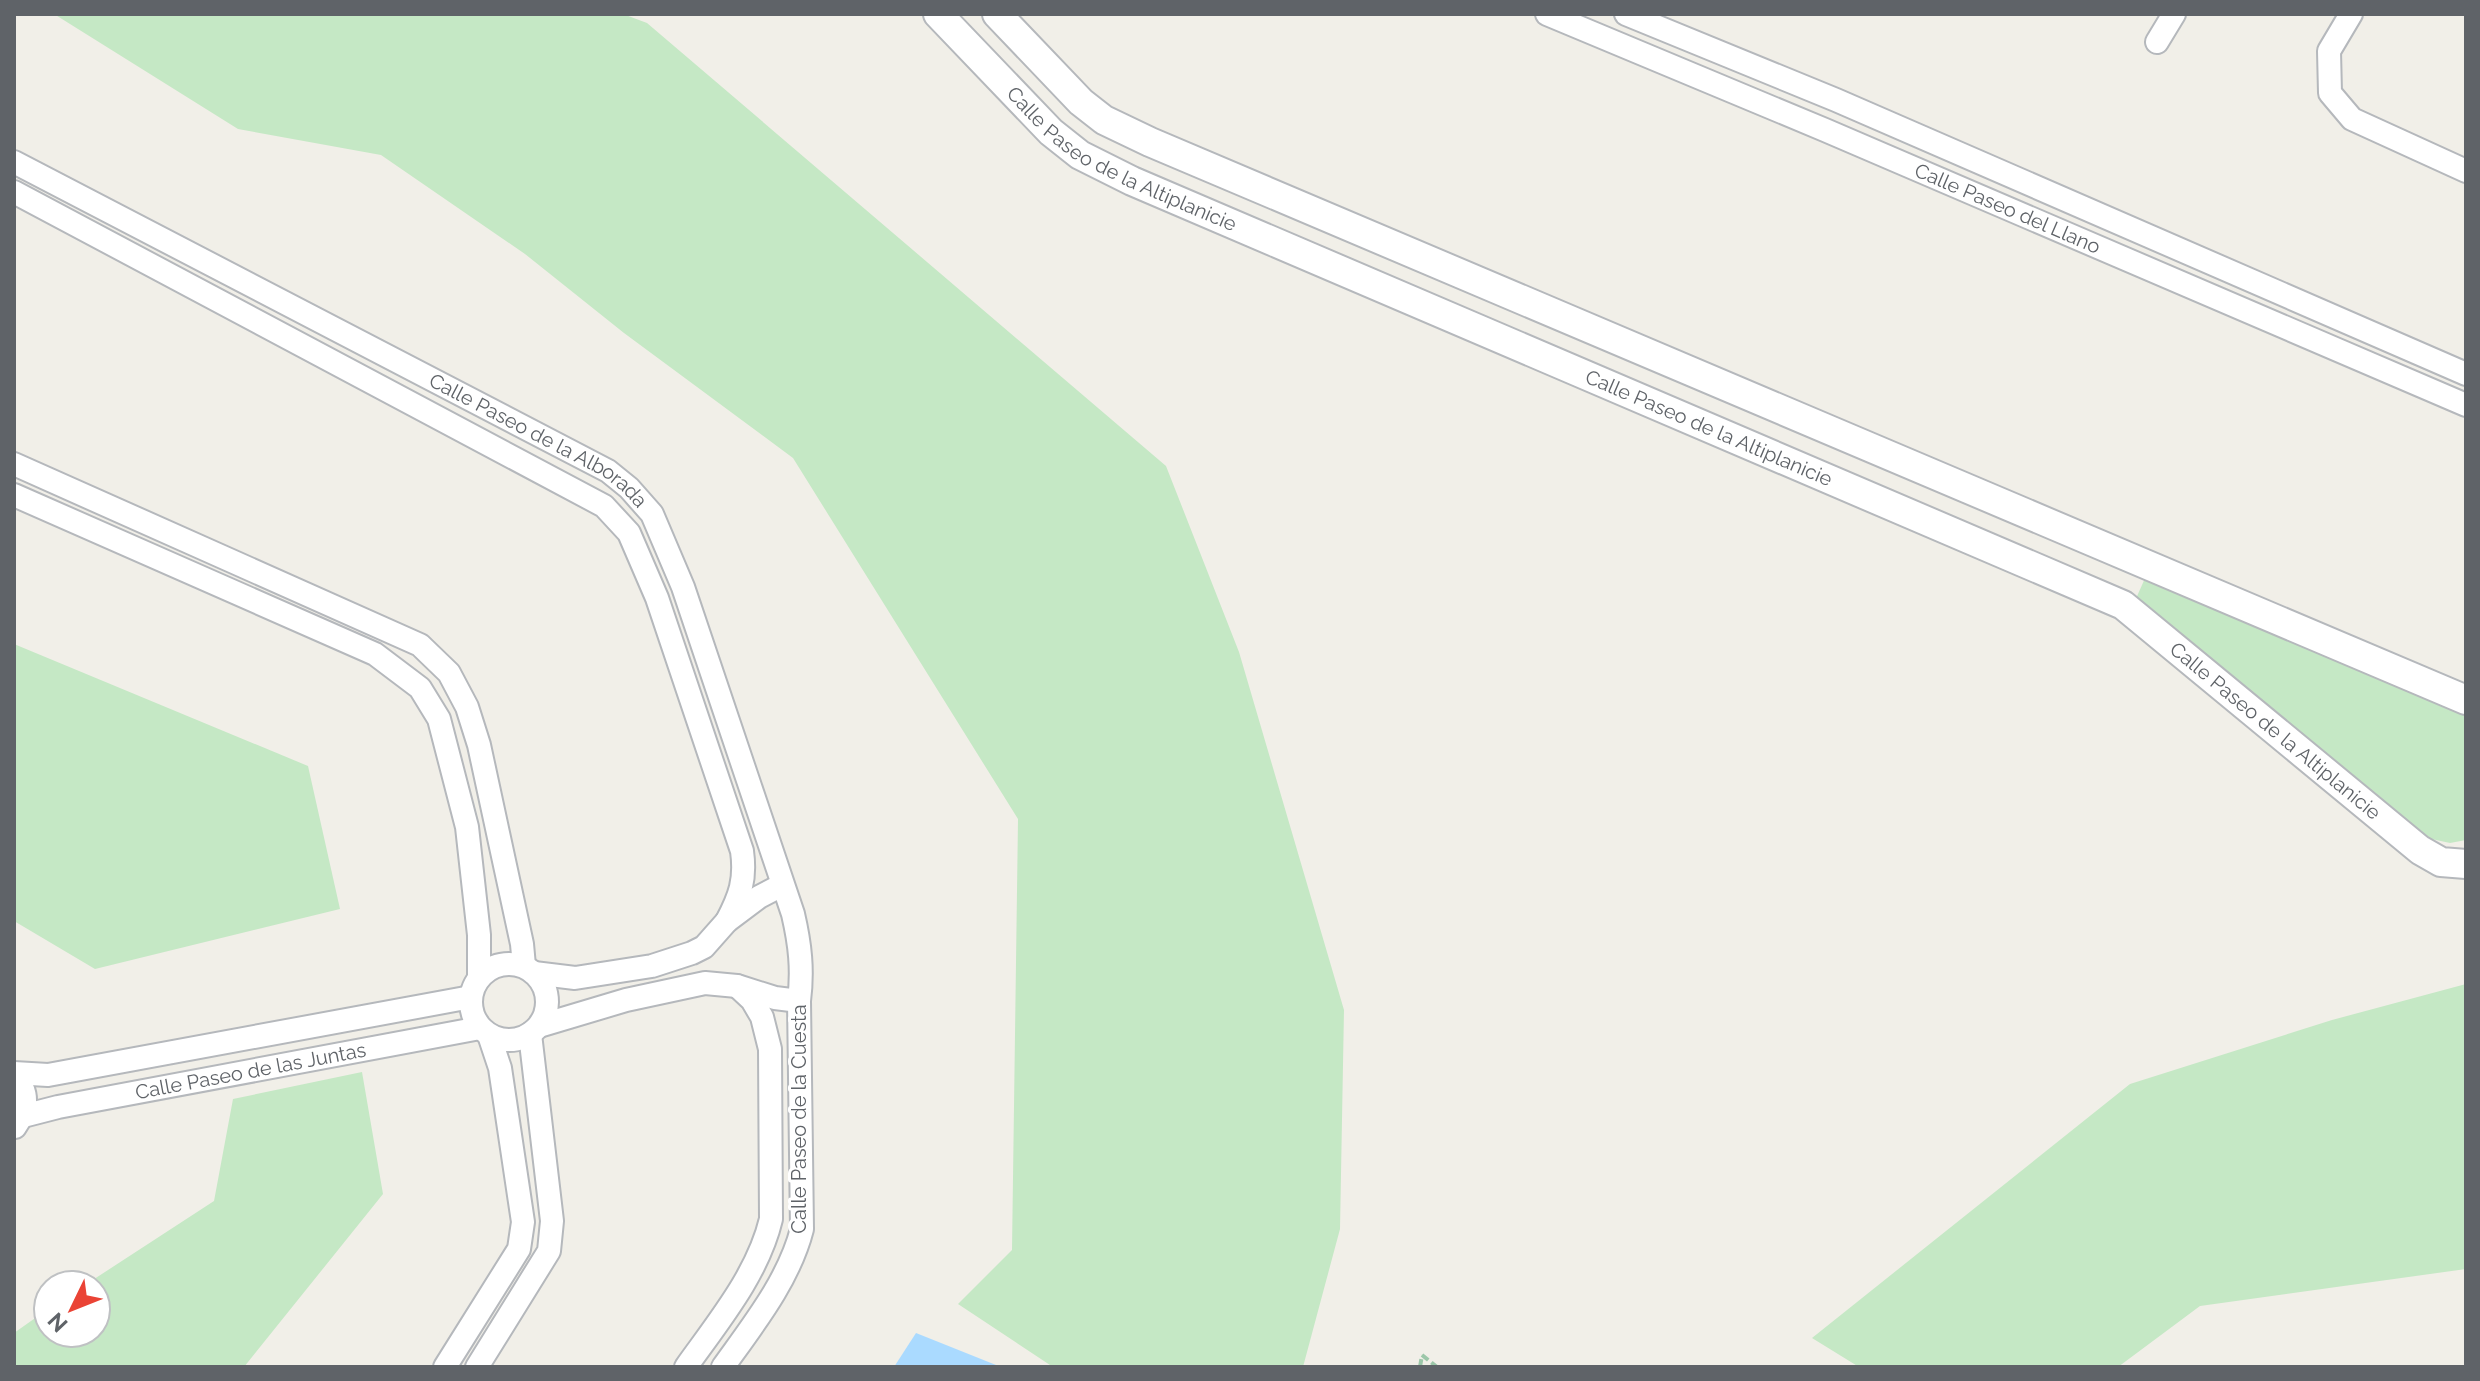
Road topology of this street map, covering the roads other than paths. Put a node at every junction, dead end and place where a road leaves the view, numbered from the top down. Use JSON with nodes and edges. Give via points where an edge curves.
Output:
{"nodes":[{"id":1,"x":938,"y":14,"type":"edge"},
{"id":2,"x":997,"y":14,"type":"edge"},
{"id":3,"x":1547,"y":14,"type":"edge"},
{"id":4,"x":1626,"y":14,"type":"edge"},
{"id":5,"x":2174,"y":14,"type":"edge"},
{"id":6,"x":2351,"y":14,"type":"edge"},
{"id":7,"x":2157,"y":42,"type":"dead end"},
{"id":8,"x":1836,"y":100,"type":"junction"},
{"id":9,"x":1825,"y":130,"type":"junction"},
{"id":10,"x":1150,"y":142,"type":"junction"},
{"id":11,"x":14,"y":162,"type":"edge"},
{"id":12,"x":2466,"y":171,"type":"edge"},
{"id":13,"x":1132,"y":181,"type":"junction"},
{"id":14,"x":14,"y":192,"type":"edge"},
{"id":15,"x":194,"y":256,"type":"junction"},
{"id":16,"x":181,"y":281,"type":"junction"},
{"id":17,"x":1616,"y":341,"type":"junction"},
{"id":18,"x":2466,"y":374,"type":"edge"},
{"id":19,"x":1599,"y":379,"type":"junction"},
{"id":20,"x":2466,"y":405,"type":"edge"},
{"id":21,"x":14,"y":464,"type":"edge"},
{"id":22,"x":597,"y":466,"type":"junction"},
{"id":23,"x":581,"y":494,"type":"junction"},
{"id":24,"x":14,"y":495,"type":"edge"},
{"id":25,"x":2143,"y":566,"type":"junction"},
{"id":26,"x":302,"y":593,"type":"junction"},
{"id":27,"x":2123,"y":605,"type":"junction"},
{"id":28,"x":290,"y":617,"type":"junction"},
{"id":29,"x":2466,"y":700,"type":"edge"},
{"id":30,"x":2466,"y":864,"type":"edge"},
{"id":31,"x":782,"y":885,"type":"junction"},
{"id":32,"x":727,"y":921,"type":"junction"},
{"id":33,"x":800,"y":945,"type":"joint"},
{"id":34,"x":704,"y":947,"type":"junction"},
{"id":35,"x":529,"y":970,"type":"junction"},
{"id":36,"x":714,"y":982,"type":"junction"},
{"id":37,"x":737,"y":986,"type":"junction"},
{"id":38,"x":475,"y":988,"type":"junction"},
{"id":39,"x":799,"y":1001,"type":"junction"},
{"id":40,"x":534,"y":1030,"type":"junction"},
{"id":41,"x":484,"y":1031,"type":"junction"},
{"id":42,"x":14,"y":1075,"type":"edge"},
{"id":43,"x":18,"y":1122,"type":"edge"},
{"id":44,"x":709,"y":1335,"type":"junction"},
{"id":45,"x":728,"y":1360,"type":"edge"},
{"id":46,"x":445,"y":1367,"type":"edge"},
{"id":47,"x":477,"y":1367,"type":"edge"},
{"id":48,"x":686,"y":1367,"type":"edge"}],
"edges":[{"from":1,"to":13,"type":"street","name":"Calle Paseo de la Altiplanicie","via":[[1051,132],[1080,155]]},
{"from":2,"to":10,"type":"street","name":"Calle Paseo de la Altiplanicie","via":[[1081,102],[1104,120]]},
{"from":3,"to":9,"type":"street","name":"Calle Paseo del Llano"},
{"from":4,"to":8,"type":"street","name":"Calle Paseo del Llano"},
{"from":5,"to":7,"type":"street"},
{"from":6,"to":12,"type":"street","via":[[2329,51],[2330,93],[2352,119]]},
{"from":8,"to":9,"type":"street"},
{"from":8,"to":18,"type":"street","name":"Calle Paseo del Llano"},
{"from":9,"to":20,"type":"street","name":"Calle Paseo del Llano"},
{"from":10,"to":13,"type":"street"},
{"from":10,"to":17,"type":"street","name":"Calle Paseo de la Altiplanicie"},
{"from":11,"to":15,"type":"street","name":"Calle Paseo de la Alborada"},
{"from":13,"to":19,"type":"street","name":"Calle Paseo de la Altiplanicie"},
{"from":14,"to":16,"type":"street","name":"Calle Paseo de la Alborada"},
{"from":15,"to":16,"type":"street"},
{"from":15,"to":22,"type":"street","name":"Calle Paseo de la Alborada"},
{"from":16,"to":23,"type":"street","name":"Calle Paseo de la Alborada"},
{"from":17,"to":19,"type":"street"},
{"from":17,"to":25,"type":"street","name":"Calle Paseo de la Altiplanicie"},
{"from":19,"to":27,"type":"street","name":"Calle Paseo de la Altiplanicie"},
{"from":21,"to":26,"type":"street"},
{"from":22,"to":23,"type":"street"},
{"from":22,"to":31,"type":"street","name":"Calle Paseo de la Alborada","via":[[629,488],[652,514],[683,587]]},
{"from":23,"to":32,"type":"street","name":"Calle Paseo de la Alborada","via":[[604,506],[629,533],[657,598],[742,851],[745,872]]},
{"from":24,"to":28,"type":"street"},
{"from":25,"to":27,"type":"street"},
{"from":25,"to":29,"type":"street","name":"Calle Paseo de la Altiplanicie"},
{"from":26,"to":28,"type":"street"},
{"from":26,"to":35,"type":"street","via":[[420,645],[449,673],[479,745]]},
{"from":27,"to":30,"type":"street","name":"Calle Paseo de la Altiplanicie","via":[[2420,850],[2441,862]]},
{"from":28,"to":38,"type":"street","via":[[375,654],[420,688],[439,719],[467,827],[479,935]]},
{"from":31,"to":32,"type":"street"},
{"from":31,"to":33,"type":"street","name":"Calle Paseo de la Alborada"},
{"from":32,"to":34,"type":"street"},
{"from":33,"to":39,"type":"street","name":"Calle Paseo de la Cuesta"},
{"from":34,"to":35,"type":"street","via":[[620,973],[575,978]]},
{"from":34,"to":36,"type":"street"},
{"from":35,"to":38,"type":"street","via":[[497,966]]},
{"from":35,"to":40,"type":"street","via":[[543,986],[547,1007]]},
{"from":36,"to":37,"type":"street"},
{"from":36,"to":40,"type":"street","via":[[626,1000]]},
{"from":37,"to":39,"type":"street"},
{"from":37,"to":44,"type":"street","name":"Calle Paseo de la Cuesta","via":[[762,1017],[770,1049],[771,1219],[766,1241]]},
{"from":38,"to":41,"type":"street","via":[[471,1008]]},
{"from":38,"to":42,"type":"street","name":"Calle Paseo de las Juntas","via":[[48,1075]]},
{"from":39,"to":45,"type":"street","name":"Calle Paseo de la Cuesta","via":[[802,1229],[764,1311]]},
{"from":40,"to":41,"type":"street","via":[[509,1041]]},
{"from":40,"to":47,"type":"street","via":[[552,1221],[549,1251]]},
{"from":41,"to":43,"type":"street","name":"Calle Paseo de las Juntas","via":[[58,1107]]},
{"from":41,"to":46,"type":"street","via":[[500,1068],[523,1222],[519,1249]]},
{"from":42,"to":43,"type":"street","via":[[25,1093]]},
{"from":44,"to":45,"type":"street"},
{"from":44,"to":48,"type":"street","name":"Calle Paseo de la Cuesta"}]}
